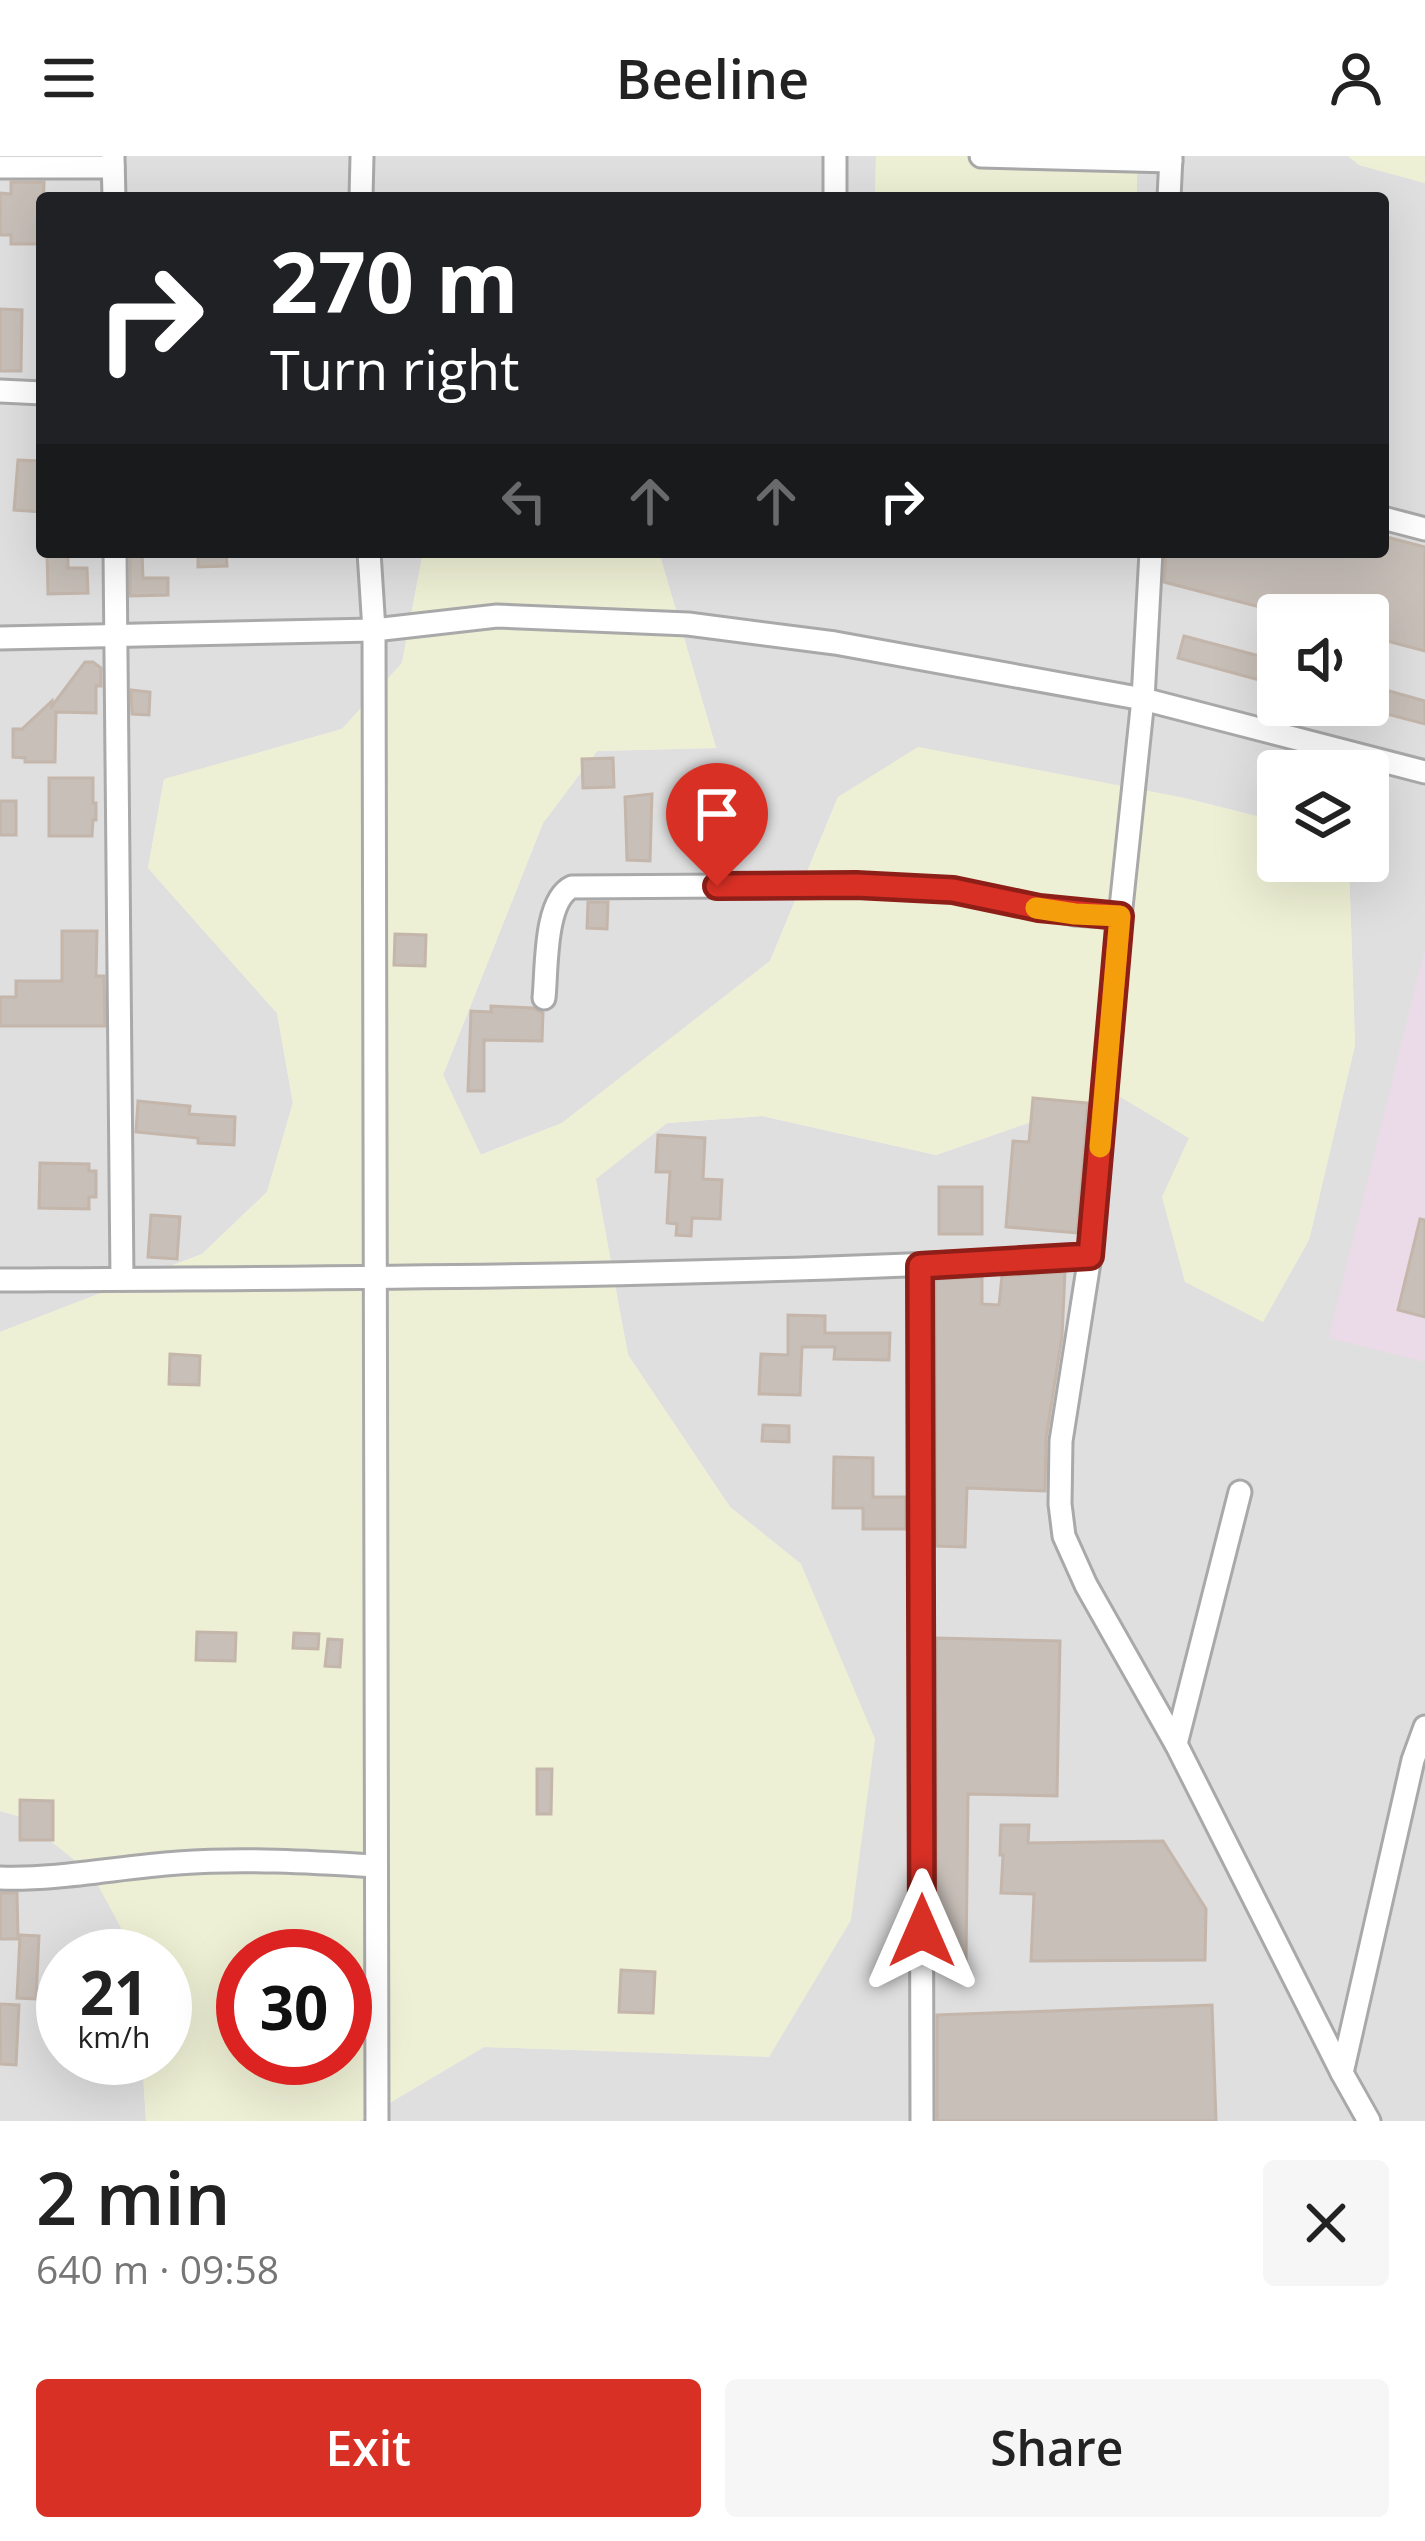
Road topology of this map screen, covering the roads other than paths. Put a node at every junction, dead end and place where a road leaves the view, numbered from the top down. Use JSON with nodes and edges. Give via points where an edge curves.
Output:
{"nodes":[{"id":1,"x":362,"y":156,"type":"edge"},
{"id":2,"x":835,"y":156,"type":"edge"},
{"id":3,"x":981,"y":156,"type":"edge"},
{"id":4,"x":1171,"y":159,"type":"edge"},
{"id":5,"x":113,"y":161,"type":"edge"},
{"id":6,"x":0,"y":167,"type":"edge"},
{"id":7,"x":114,"y":192,"type":"edge"},
{"id":8,"x":362,"y":192,"type":"edge"},
{"id":9,"x":835,"y":192,"type":"edge"},
{"id":10,"x":1169,"y":192,"type":"edge"},
{"id":11,"x":0,"y":391,"type":"edge"},
{"id":12,"x":36,"y":393,"type":"edge"},
{"id":13,"x":1389,"y":520,"type":"edge"},
{"id":14,"x":1425,"y":529,"type":"edge"},
{"id":15,"x":115,"y":558,"type":"edge"},
{"id":16,"x":369,"y":558,"type":"edge"},
{"id":17,"x":1151,"y":558,"type":"edge"},
{"id":18,"x":374,"y":630,"type":"junction"},
{"id":19,"x":115,"y":636,"type":"junction"},
{"id":20,"x":8,"y":638,"type":"edge"},
{"id":21,"x":0,"y":656,"type":"edge"},
{"id":22,"x":1143,"y":699,"type":"junction"},
{"id":23,"x":1425,"y":772,"type":"edge"},
{"id":24,"x":1120,"y":916,"type":"junction"},
{"id":25,"x":544,"y":998,"type":"dead end"},
{"id":26,"x":1090,"y":1256,"type":"junction"},
{"id":27,"x":920,"y":1266,"type":"junction"},
{"id":28,"x":374,"y":1278,"type":"junction"},
{"id":29,"x":122,"y":1279,"type":"junction"},
{"id":30,"x":0,"y":1280,"type":"edge"},
{"id":31,"x":1240,"y":1492,"type":"dead end"},
{"id":32,"x":1425,"y":1727,"type":"edge"},
{"id":33,"x":1176,"y":1744,"type":"junction"},
{"id":34,"x":376,"y":1866,"type":"junction"},
{"id":35,"x":0,"y":1878,"type":"edge"},
{"id":36,"x":1342,"y":2073,"type":"junction"},
{"id":37,"x":377,"y":2121,"type":"edge"},
{"id":38,"x":922,"y":2121,"type":"edge"},
{"id":39,"x":1369,"y":2121,"type":"edge"}],
"edges":[{"from":1,"to":8,"type":"street"},
{"from":2,"to":9,"type":"street"},
{"from":3,"to":4,"type":"street"},
{"from":4,"to":10,"type":"street"},
{"from":5,"to":6,"type":"street"},
{"from":5,"to":7,"type":"street"},
{"from":11,"to":12,"type":"street"},
{"from":13,"to":14,"type":"street"},
{"from":15,"to":19,"type":"street"},
{"from":16,"to":18,"type":"street"},
{"from":17,"to":22,"type":"street"},
{"from":18,"to":19,"type":"street"},
{"from":18,"to":22,"type":"street","via":[[497,616],[688,624]]},
{"from":18,"to":28,"type":"street"},
{"from":19,"to":20,"type":"street"},
{"from":19,"to":29,"type":"street"},
{"from":20,"to":21,"type":"street"},
{"from":22,"to":23,"type":"street"},
{"from":22,"to":24,"type":"street"},
{"from":24,"to":25,"type":"street","via":[[953,890],[572,887],[553,907]]},
{"from":24,"to":26,"type":"street"},
{"from":26,"to":27,"type":"street"},
{"from":26,"to":33,"type":"street","via":[[1061,1441],[1064,1536]]},
{"from":27,"to":28,"type":"street"},
{"from":27,"to":38,"type":"street"},
{"from":28,"to":29,"type":"street"},
{"from":28,"to":34,"type":"street"},
{"from":29,"to":30,"type":"street"},
{"from":31,"to":33,"type":"street"},
{"from":32,"to":36,"type":"street"},
{"from":33,"to":36,"type":"street"},
{"from":34,"to":35,"type":"street","via":[[181,1862]]},
{"from":34,"to":37,"type":"street"},
{"from":36,"to":39,"type":"street"}]}
